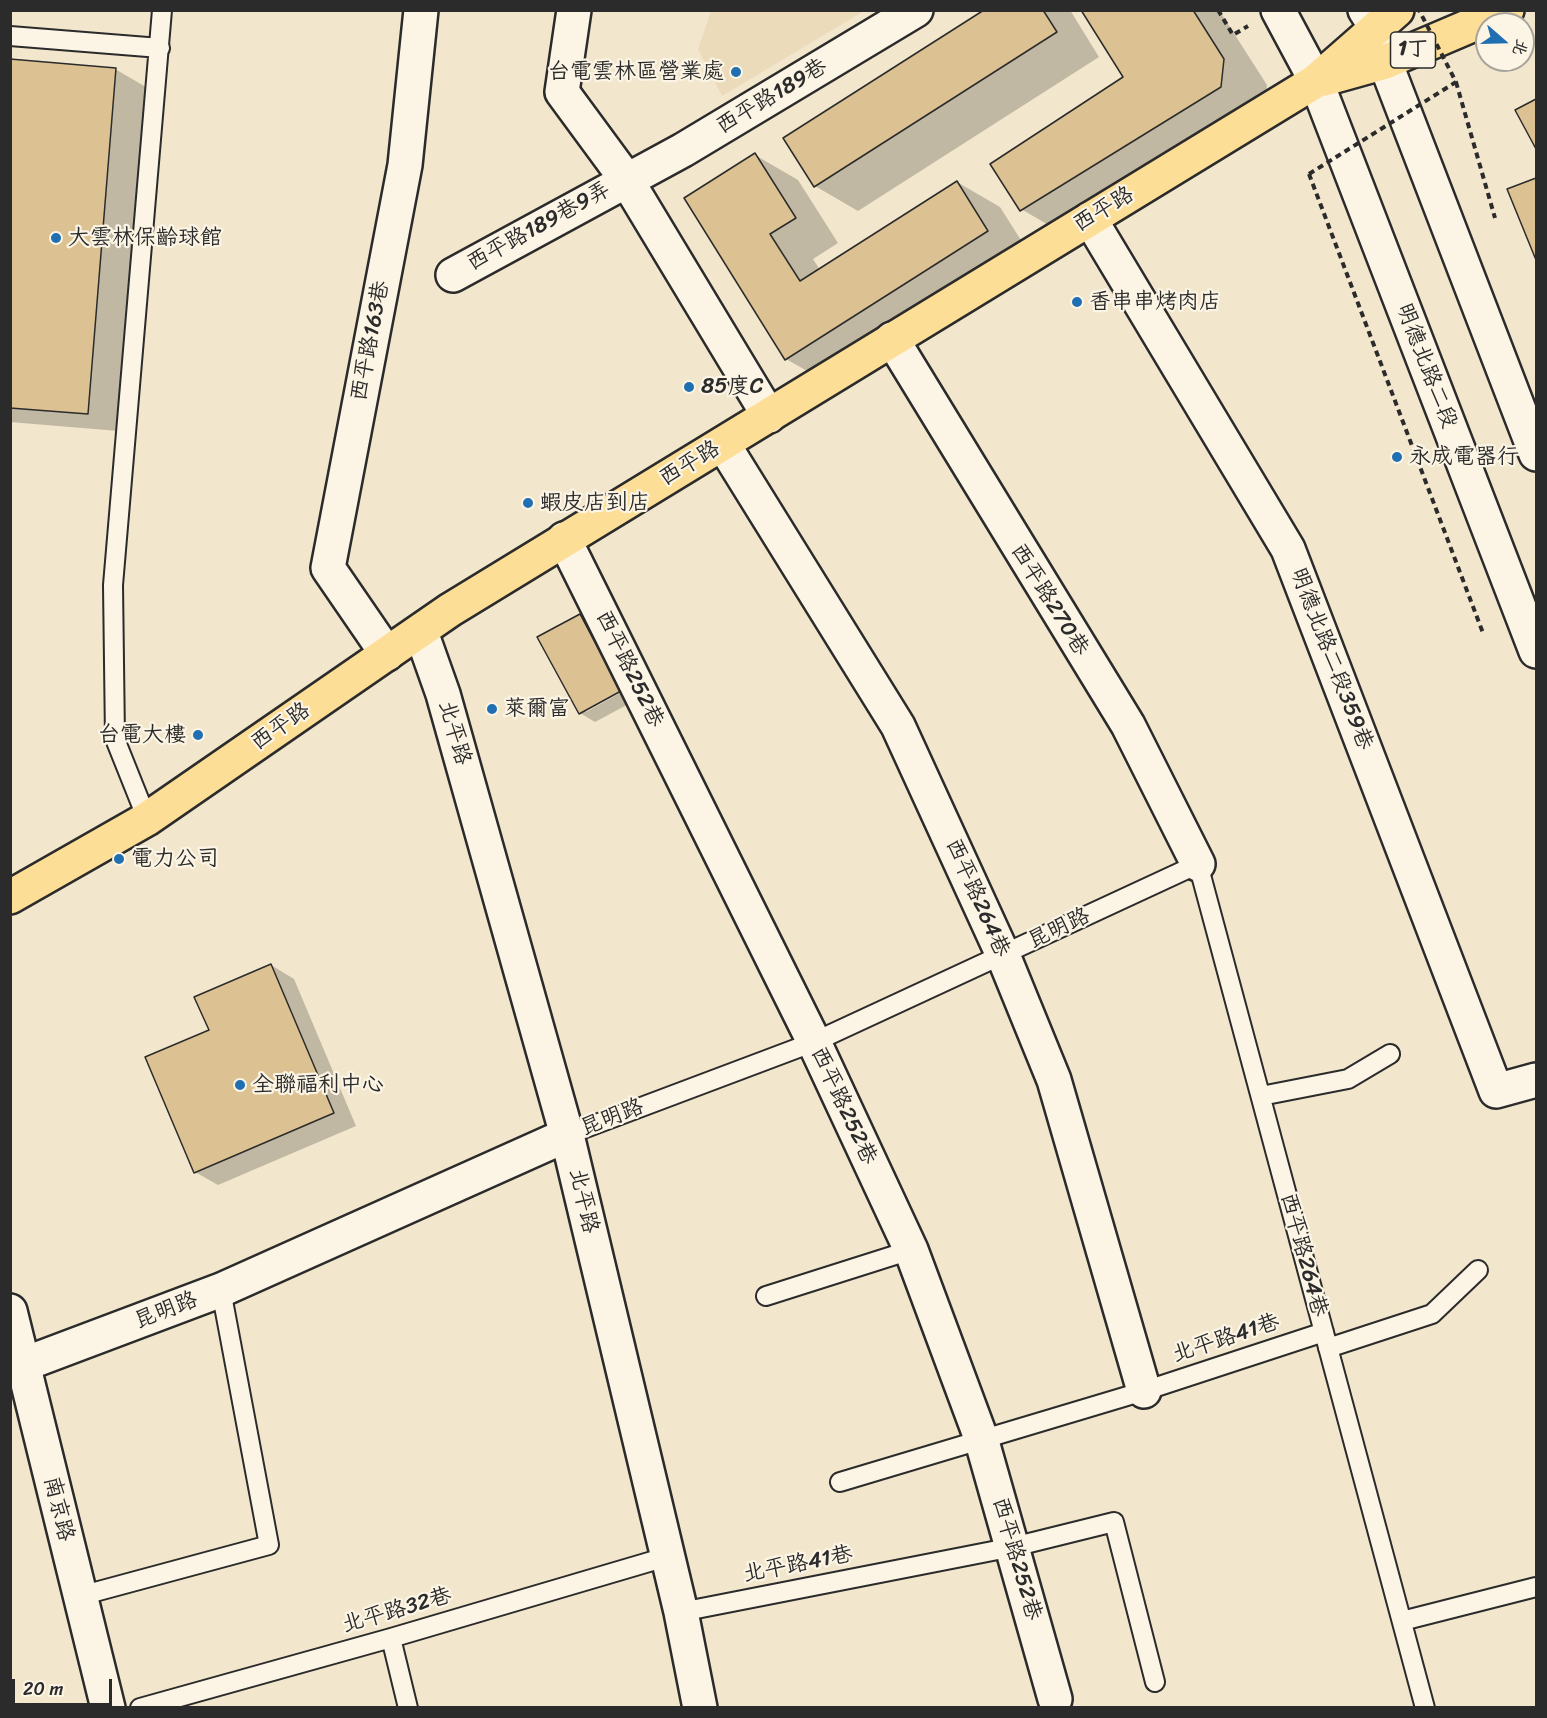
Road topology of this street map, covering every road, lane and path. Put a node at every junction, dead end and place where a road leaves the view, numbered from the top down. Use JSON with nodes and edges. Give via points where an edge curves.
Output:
{"nodes":[{"id":1,"x":162,"y":10,"type":"edge"},
{"id":2,"x":421,"y":10,"type":"edge"},
{"id":3,"x":574,"y":10,"type":"edge"},
{"id":4,"x":916,"y":10,"type":"edge"},
{"id":5,"x":1218,"y":10,"type":"edge"},
{"id":6,"x":1278,"y":10,"type":"edge"},
{"id":7,"x":1419,"y":10,"type":"edge"},
{"id":8,"x":1507,"y":10,"type":"edge"},
{"id":9,"x":1380,"y":16,"type":"edge"},
{"id":10,"x":1233,"y":35,"type":"dead end"},
{"id":11,"x":10,"y":36,"type":"edge"},
{"id":12,"x":160,"y":48,"type":"junction"},
{"id":13,"x":1385,"y":62,"type":"junction"},
{"id":14,"x":1316,"y":81,"type":"junction"},
{"id":15,"x":1456,"y":82,"type":"junction"},
{"id":16,"x":626,"y":179,"type":"junction"},
{"id":17,"x":1495,"y":218,"type":"dead end"},
{"id":18,"x":1090,"y":219,"type":"junction"},
{"id":19,"x":453,"y":275,"type":"dead end"},
{"id":20,"x":892,"y":339,"type":"junction"},
{"id":21,"x":769,"y":416,"type":"junction"},
{"id":22,"x":723,"y":444,"type":"junction"},
{"id":23,"x":1536,"y":454,"type":"edge"},
{"id":24,"x":564,"y":539,"type":"junction"},
{"id":25,"x":422,"y":632,"type":"junction"},
{"id":26,"x":1483,"y":633,"type":"dead end"},
{"id":27,"x":1536,"y":651,"type":"edge"},
{"id":28,"x":387,"y":654,"type":"junction"},
{"id":29,"x":147,"y":819,"type":"junction"},
{"id":30,"x":1198,"y":864,"type":"junction"},
{"id":31,"x":10,"y":897,"type":"edge"},
{"id":32,"x":1003,"y":955,"type":"junction"},
{"id":33,"x":814,"y":1042,"type":"junction"},
{"id":34,"x":1390,"y":1054,"type":"dead end"},
{"id":35,"x":1536,"y":1080,"type":"edge"},
{"id":36,"x":1260,"y":1096,"type":"junction"},
{"id":37,"x":567,"y":1135,"type":"junction"},
{"id":38,"x":911,"y":1250,"type":"junction"},
{"id":39,"x":1478,"y":1270,"type":"dead end"},
{"id":40,"x":221,"y":1290,"type":"junction"},
{"id":41,"x":766,"y":1296,"type":"dead end"},
{"id":42,"x":10,"y":1311,"type":"edge"},
{"id":43,"x":1326,"y":1340,"type":"junction"},
{"id":44,"x":22,"y":1365,"type":"junction"},
{"id":45,"x":1144,"y":1391,"type":"junction"},
{"id":46,"x":981,"y":1438,"type":"junction"},
{"id":47,"x":840,"y":1482,"type":"dead end"},
{"id":48,"x":1013,"y":1547,"type":"junction"},
{"id":49,"x":666,"y":1557,"type":"junction"},
{"id":50,"x":1536,"y":1587,"type":"edge"},
{"id":51,"x":80,"y":1596,"type":"junction"},
{"id":52,"x":681,"y":1612,"type":"junction"},
{"id":53,"x":1402,"y":1621,"type":"junction"},
{"id":54,"x":391,"y":1638,"type":"junction"},
{"id":55,"x":1155,"y":1682,"type":"dead end"},
{"id":56,"x":1055,"y":1699,"type":"dead end"},
{"id":57,"x":108,"y":1707,"type":"edge"},
{"id":58,"x":140,"y":1707,"type":"edge"},
{"id":59,"x":408,"y":1707,"type":"edge"},
{"id":60,"x":700,"y":1707,"type":"edge"},
{"id":61,"x":1425,"y":1707,"type":"edge"}],
"edges":[{"from":1,"to":12,"type":"lane"},
{"from":2,"to":28,"type":"street","name":"西平路163巷","via":[[405,165],[328,568]]},
{"from":3,"to":16,"type":"street","via":[[562,92]]},
{"from":4,"to":16,"type":"street","name":"西平路189巷","via":[[708,135]]},
{"from":5,"to":10,"type":"path"},
{"from":6,"to":14,"type":"street","name":"明德北路二段"},
{"from":7,"to":15,"type":"path","bridge":true},
{"from":8,"to":13,"type":"main road","name":"西平路","number":"1丁"},
{"from":9,"to":13,"type":"street"},
{"from":9,"to":14,"type":"main road","name":"西平路","number":"1丁"},
{"from":11,"to":12,"type":"lane"},
{"from":12,"to":29,"type":"lane","via":[[113,585],[115,739]]},
{"from":13,"to":14,"type":"main road","name":"西平路","number":"1丁"},
{"from":13,"to":23,"type":"street"},
{"from":14,"to":18,"type":"main road","name":"西平路","number":"1丁"},
{"from":14,"to":27,"type":"street","name":"明德北路二段"},
{"from":15,"to":17,"type":"path"},
{"from":15,"to":26,"type":"path","bridge":true,"via":[[1309,174]]},
{"from":16,"to":19,"type":"street","name":"西平路189巷9弄"},
{"from":16,"to":21,"type":"street"},
{"from":18,"to":20,"type":"main road","name":"西平路","number":"1丁"},
{"from":18,"to":35,"type":"street","name":"明德北路二段359巷","via":[[1288,549],[1496,1091]]},
{"from":20,"to":21,"type":"main road","name":"西平路","number":"1丁"},
{"from":20,"to":30,"type":"street","name":"西平路270巷","via":[[1128,725]]},
{"from":21,"to":22,"type":"main road","name":"西平路","number":"1丁"},
{"from":22,"to":24,"type":"main road","name":"西平路","number":"1丁"},
{"from":22,"to":32,"type":"street","name":"西平路264巷","via":[[898,726]]},
{"from":24,"to":25,"type":"main road","name":"西平路","number":"1丁","via":[[450,610]]},
{"from":24,"to":33,"type":"street","name":"西平路252巷"},
{"from":25,"to":28,"type":"main road","name":"西平路","number":"1丁"},
{"from":25,"to":37,"type":"street","name":"北平路","via":[[443,694]]},
{"from":28,"to":29,"type":"main road","name":"西平路","number":"1丁"},
{"from":29,"to":31,"type":"main road","name":"西平路","number":"1丁"},
{"from":30,"to":32,"type":"lane","name":"昆明路"},
{"from":30,"to":36,"type":"lane","name":"西平路264巷"},
{"from":32,"to":33,"type":"lane","name":"昆明路"},
{"from":32,"to":45,"type":"street","name":"西平路264巷","via":[[1054,1080]]},
{"from":33,"to":37,"type":"lane","name":"昆明路"},
{"from":33,"to":38,"type":"street","name":"西平路252巷"},
{"from":34,"to":36,"type":"lane","via":[[1348,1079]]},
{"from":36,"to":43,"type":"lane","name":"西平路264巷"},
{"from":37,"to":40,"type":"street","name":"昆明路"},
{"from":37,"to":49,"type":"street","name":"北平路"},
{"from":38,"to":41,"type":"lane"},
{"from":38,"to":46,"type":"street","name":"西平路252巷"},
{"from":39,"to":43,"type":"lane","name":"北平路41巷","via":[[1432,1314]]},
{"from":40,"to":44,"type":"street","name":"昆明路"},
{"from":40,"to":51,"type":"lane","via":[[269,1545]]},
{"from":42,"to":44,"type":"street","name":"南京路"},
{"from":43,"to":45,"type":"lane","name":"北平路41巷"},
{"from":43,"to":53,"type":"lane"},
{"from":44,"to":51,"type":"street","name":"南京路"},
{"from":45,"to":46,"type":"lane","name":"北平路41巷"},
{"from":46,"to":47,"type":"lane","name":"北平路41巷"},
{"from":46,"to":48,"type":"street","name":"西平路252巷"},
{"from":48,"to":52,"type":"lane","name":"北平路41巷"},
{"from":48,"to":55,"type":"lane","name":"北平路41巷","via":[[1114,1522]]},
{"from":48,"to":56,"type":"street","name":"西平路252巷"},
{"from":49,"to":52,"type":"street","name":"北平路"},
{"from":49,"to":54,"type":"lane","name":"北平路32巷"},
{"from":50,"to":53,"type":"lane"},
{"from":51,"to":57,"type":"street","name":"南京路"},
{"from":52,"to":60,"type":"street","name":"北平路"},
{"from":53,"to":61,"type":"lane"},
{"from":54,"to":58,"type":"lane","name":"北平路32巷"},
{"from":54,"to":59,"type":"lane"}]}
